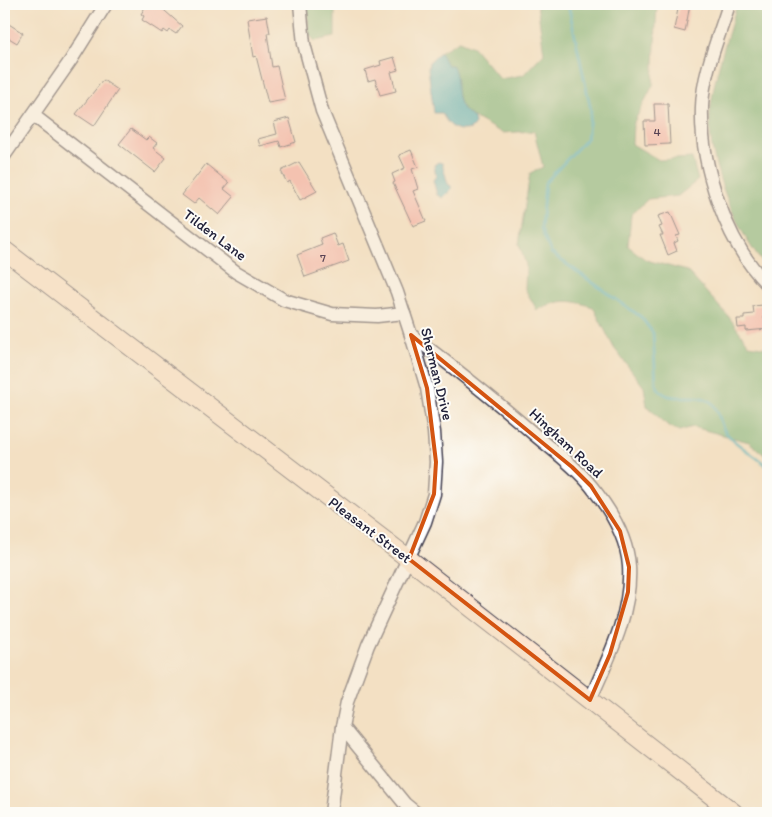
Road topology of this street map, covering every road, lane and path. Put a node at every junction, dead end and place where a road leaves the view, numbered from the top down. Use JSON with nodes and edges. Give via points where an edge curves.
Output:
{"nodes":[{"id":1,"x":106,"y":4,"type":"edge"},
{"id":2,"x":300,"y":4,"type":"edge"},
{"id":3,"x":730,"y":4,"type":"edge"},
{"id":4,"x":33,"y":115,"type":"junction"},
{"id":5,"x":4,"y":156,"type":"edge"},
{"id":6,"x":4,"y":250,"type":"edge"},
{"id":7,"x":768,"y":285,"type":"edge"},
{"id":8,"x":404,"y":313,"type":"junction"},
{"id":9,"x":411,"y":335,"type":"junction"},
{"id":10,"x":409,"y":559,"type":"junction"},
{"id":11,"x":590,"y":700,"type":"junction"},
{"id":12,"x":342,"y":727,"type":"junction"},
{"id":13,"x":331,"y":813,"type":"edge"},
{"id":14,"x":416,"y":813,"type":"edge"},
{"id":15,"x":734,"y":813,"type":"edge"}],
"edges":[{"from":1,"to":4,"type":"street"},
{"from":2,"to":8,"type":"street","name":"Sherman Drive","via":[[304,44],[322,111]]},
{"from":3,"to":7,"type":"street","via":[[706,77],[702,106],[703,144],[709,173],[727,220],[748,261]]},
{"from":4,"to":5,"type":"street"},
{"from":4,"to":8,"type":"street","name":"Tilden Lane","via":[[236,272],[284,300],[332,314],[376,316]]},
{"from":6,"to":10,"type":"street","name":"Pleasant Street"},
{"from":8,"to":9,"type":"street","name":"Sherman Drive"},
{"from":9,"to":10,"type":"street","name":"Sherman Drive","via":[[427,388],[436,462],[434,494]]},
{"from":9,"to":11,"type":"street","name":"Hingham Road","via":[[490,396],[572,467],[591,486],[620,531],[629,567],[628,592],[610,654]]},
{"from":10,"to":11,"type":"street","name":"Pleasant Street"},
{"from":10,"to":12,"type":"street","name":"Sherman Drive","via":[[368,645],[347,702]]},
{"from":11,"to":15,"type":"street","name":"Pleasant Street"},
{"from":12,"to":13,"type":"street","name":"Sherman Drive"},
{"from":12,"to":14,"type":"street","via":[[404,804]]}]}
